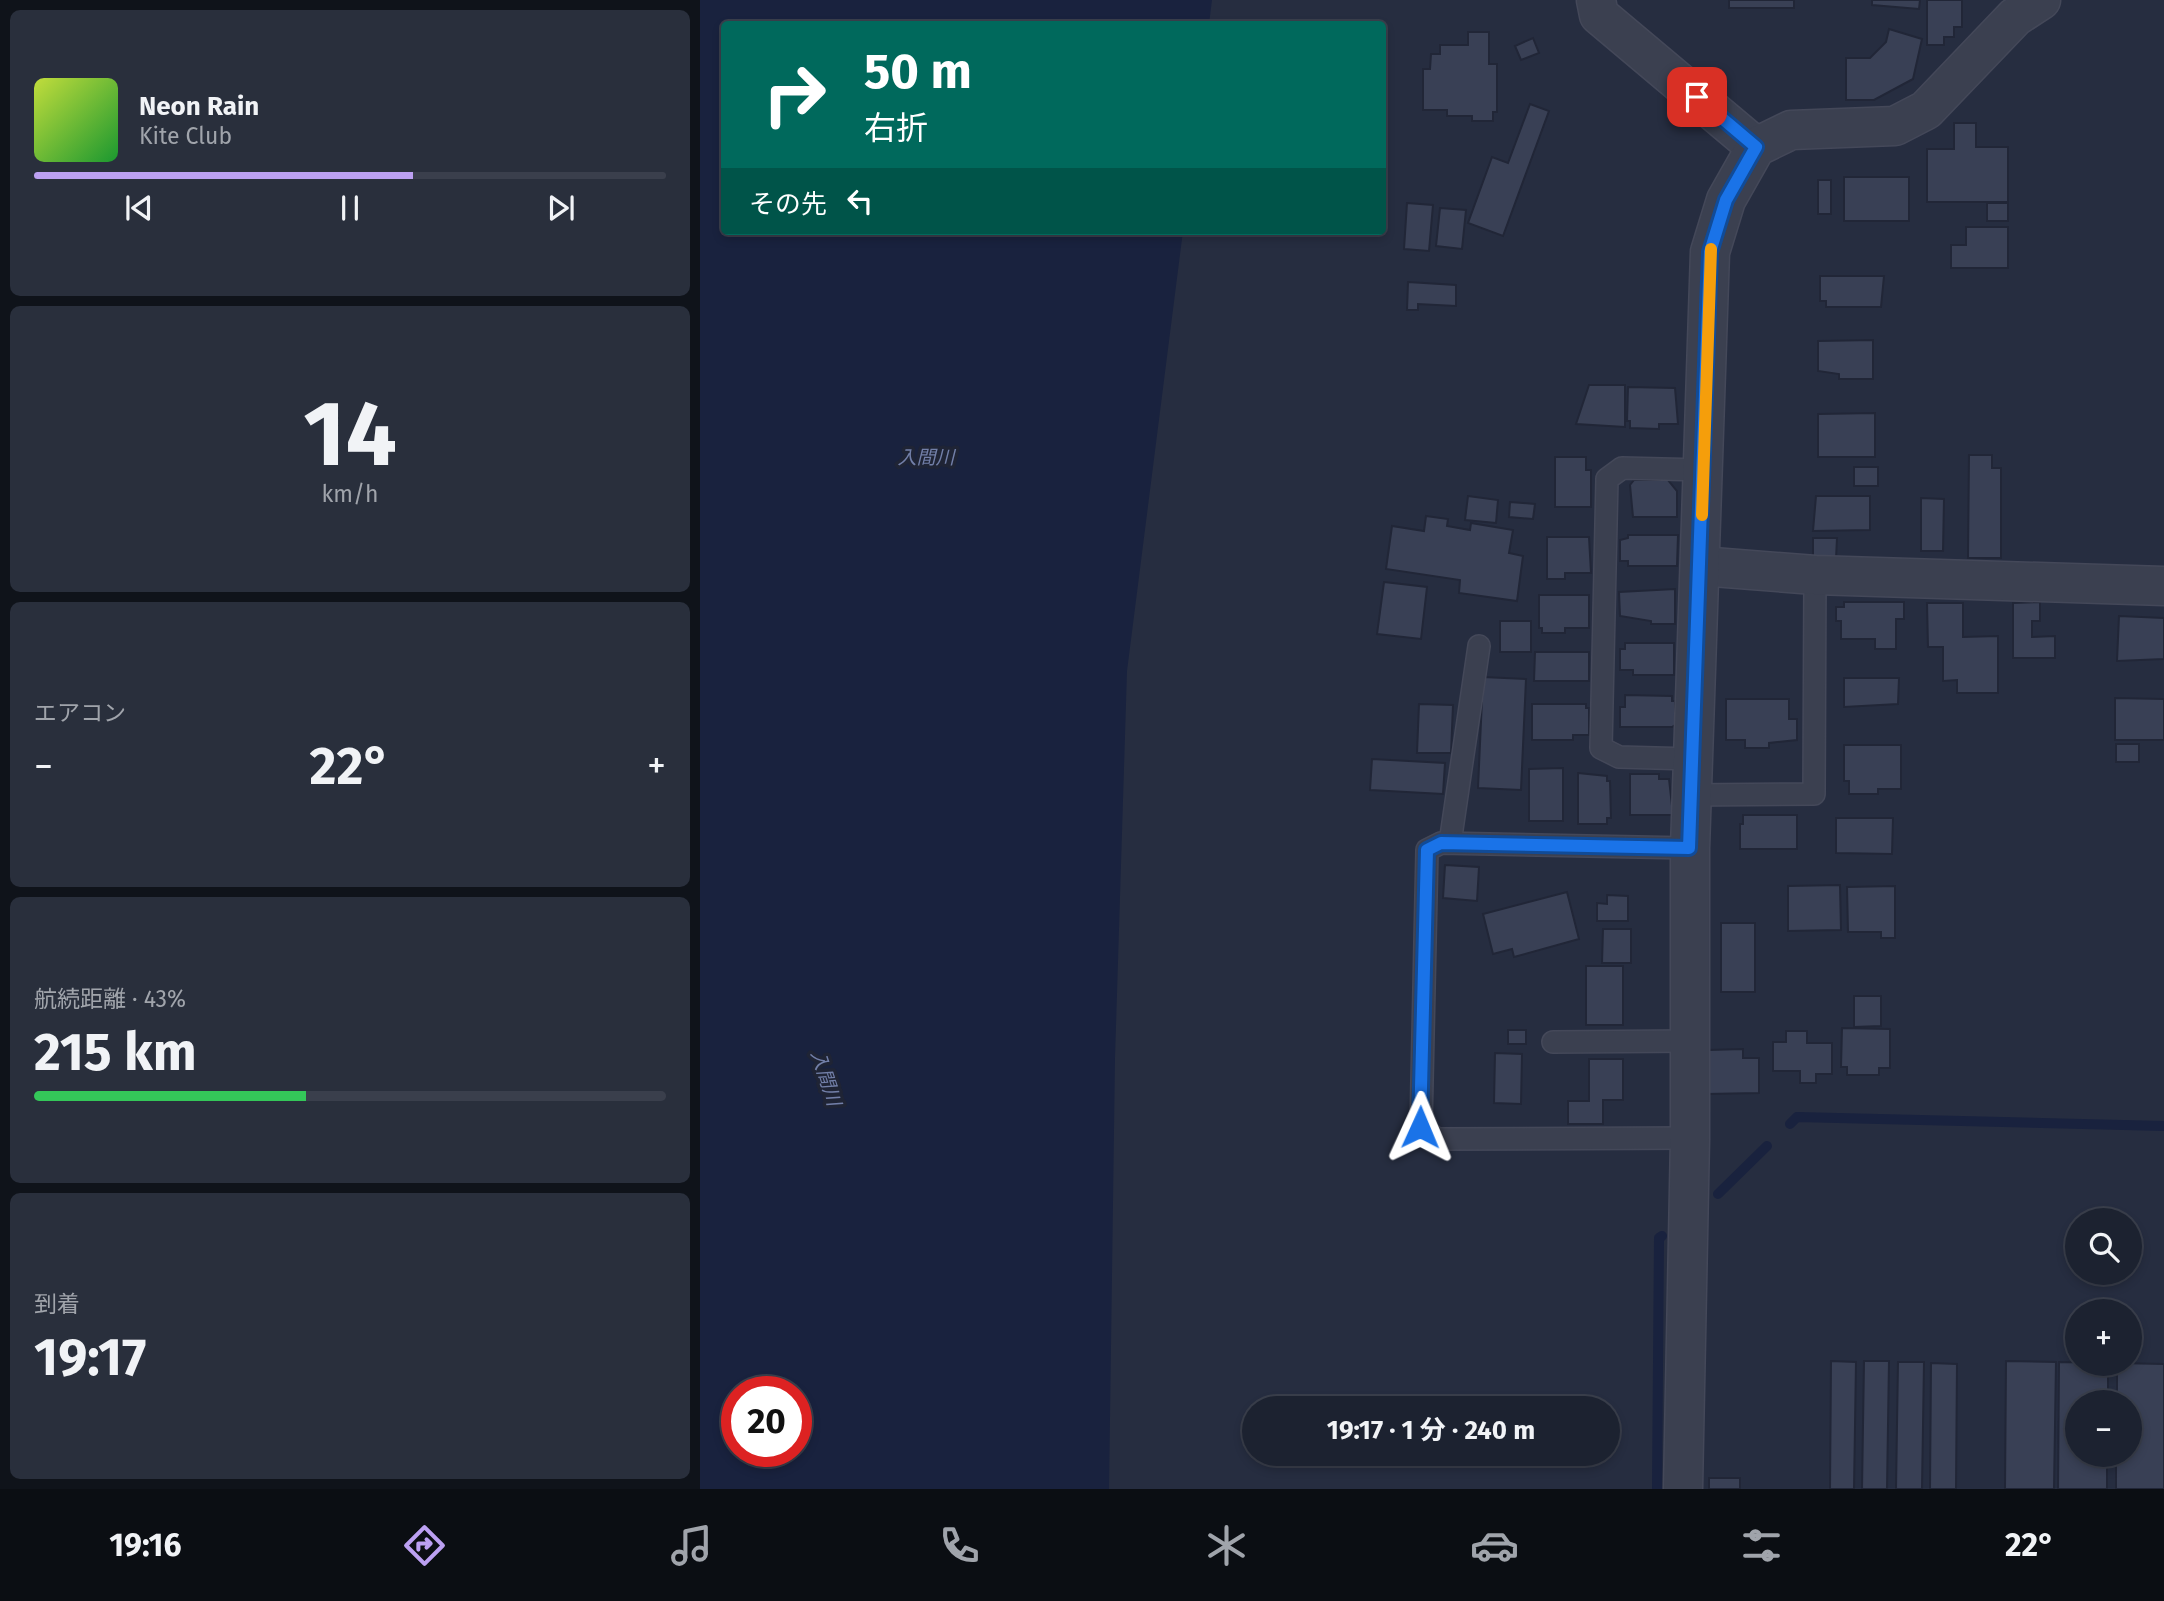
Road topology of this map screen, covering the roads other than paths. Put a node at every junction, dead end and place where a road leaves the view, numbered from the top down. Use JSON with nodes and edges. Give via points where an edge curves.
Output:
{"nodes":[{"id":1,"x":1596,"y":0,"type":"edge"},
{"id":2,"x":2021,"y":6,"type":"edge"},
{"id":3,"x":1756,"y":147,"type":"junction"},
{"id":4,"x":1703,"y":470,"type":"junction"},
{"id":5,"x":1700,"y":566,"type":"junction"},
{"id":6,"x":1815,"y":575,"type":"junction"},
{"id":7,"x":2164,"y":586,"type":"edge"},
{"id":8,"x":1479,"y":646,"type":"dead end"},
{"id":9,"x":1692,"y":777,"type":"junction"},
{"id":10,"x":1450,"y":843,"type":"junction"},
{"id":11,"x":1689,"y":848,"type":"junction"},
{"id":12,"x":1689,"y":1041,"type":"junction"},
{"id":13,"x":1553,"y":1042,"type":"dead end"},
{"id":14,"x":1690,"y":1138,"type":"junction"},
{"id":15,"x":1683,"y":1489,"type":"edge"}],
"edges":[{"from":1,"to":3,"type":"street","via":[[1599,15]]},
{"from":2,"to":3,"type":"street","via":[[1934,103],[1895,126],[1791,130]]},
{"from":3,"to":4,"type":"street","via":[[1726,200],[1710,252]]},
{"from":4,"to":5,"type":"street"},
{"from":4,"to":9,"type":"lane","via":[[1622,468],[1608,479],[1601,748]]},
{"from":5,"to":6,"type":"street"},
{"from":5,"to":9,"type":"street"},
{"from":6,"to":7,"type":"street"},
{"from":6,"to":9,"type":"lane","via":[[1814,794]]},
{"from":8,"to":10,"type":"lane"},
{"from":9,"to":11,"type":"street"},
{"from":10,"to":11,"type":"lane"},
{"from":10,"to":14,"type":"lane","via":[[1427,850],[1420,1127],[1437,1139]]},
{"from":11,"to":12,"type":"street"},
{"from":12,"to":13,"type":"lane"},
{"from":12,"to":14,"type":"street"},
{"from":14,"to":15,"type":"street"}]}
